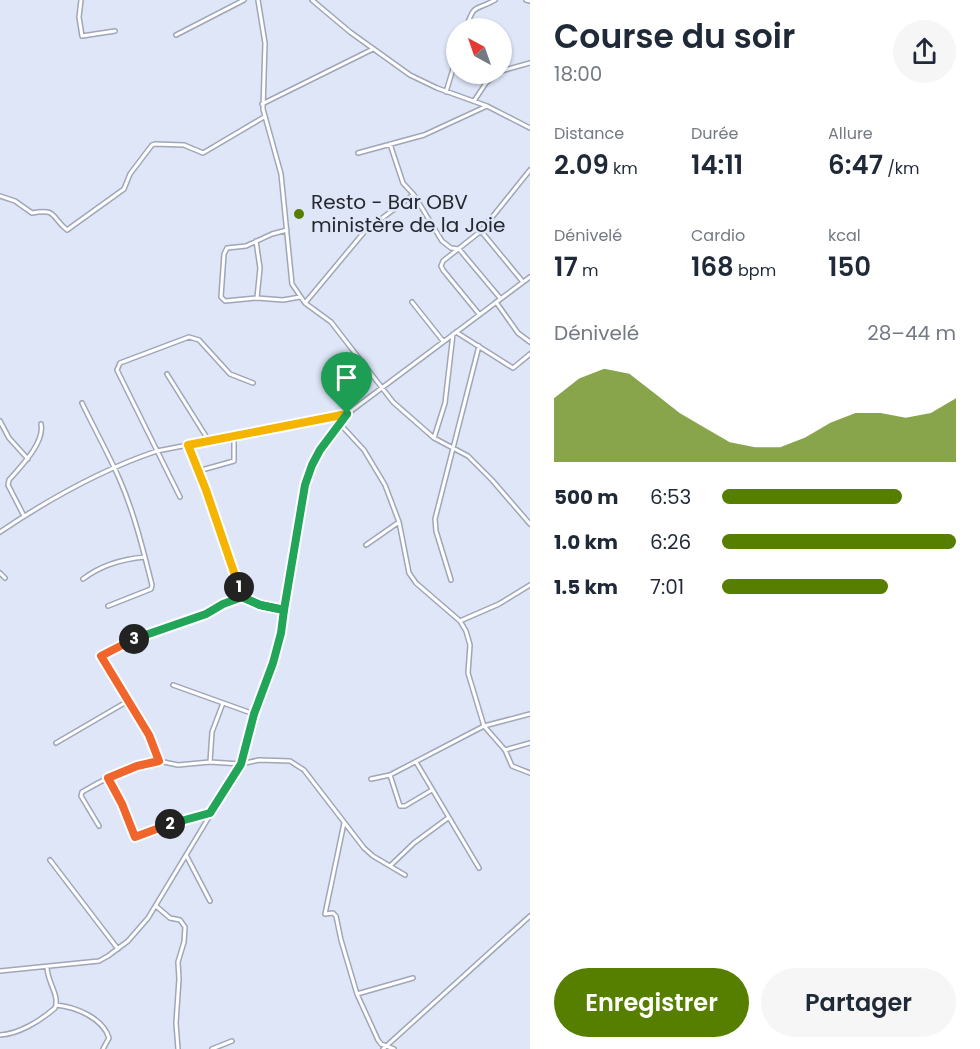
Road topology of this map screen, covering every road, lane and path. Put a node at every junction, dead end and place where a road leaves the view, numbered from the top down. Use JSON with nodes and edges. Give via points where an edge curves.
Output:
{"nodes":[{"id":1,"x":81,"y":0,"type":"edge"},
{"id":2,"x":244,"y":0,"type":"edge"},
{"id":3,"x":258,"y":0,"type":"edge"},
{"id":4,"x":312,"y":0,"type":"edge"},
{"id":5,"x":473,"y":0,"type":"edge"},
{"id":6,"x":495,"y":0,"type":"edge"},
{"id":7,"x":476,"y":7,"type":"junction"},
{"id":8,"x":469,"y":18,"type":"edge"},
{"id":9,"x":115,"y":31,"type":"dead end"},
{"id":10,"x":177,"y":35,"type":"dead end"},
{"id":11,"x":373,"y":49,"type":"junction"},
{"id":12,"x":530,"y":63,"type":"edge"},
{"id":13,"x":512,"y":68,"type":"edge"},
{"id":14,"x":448,"y":84,"type":"edge"},
{"id":15,"x":485,"y":84,"type":"edge"},
{"id":16,"x":446,"y":92,"type":"junction"},
{"id":17,"x":474,"y":101,"type":"junction"},
{"id":18,"x":262,"y":104,"type":"junction"},
{"id":19,"x":487,"y":106,"type":"junction"},
{"id":20,"x":264,"y":117,"type":"junction"},
{"id":21,"x":530,"y":128,"type":"edge"},
{"id":22,"x":390,"y":144,"type":"junction"},
{"id":23,"x":358,"y":153,"type":"dead end"},
{"id":24,"x":530,"y":170,"type":"edge"},
{"id":25,"x":414,"y":195,"type":"junction"},
{"id":26,"x":0,"y":196,"type":"edge"},
{"id":27,"x":287,"y":230,"type":"junction"},
{"id":28,"x":481,"y":231,"type":"junction"},
{"id":29,"x":256,"y":241,"type":"junction"},
{"id":30,"x":459,"y":249,"type":"junction"},
{"id":31,"x":530,"y":277,"type":"edge"},
{"id":32,"x":523,"y":282,"type":"junction"},
{"id":33,"x":300,"y":297,"type":"junction"},
{"id":34,"x":257,"y":298,"type":"junction"},
{"id":35,"x":500,"y":298,"type":"junction"},
{"id":36,"x":412,"y":302,"type":"dead end"},
{"id":37,"x":496,"y":302,"type":"junction"},
{"id":38,"x":305,"y":303,"type":"junction"},
{"id":39,"x":479,"y":314,"type":"junction"},
{"id":40,"x":454,"y":333,"type":"junction"},
{"id":41,"x":443,"y":341,"type":"junction"},
{"id":42,"x":530,"y":342,"type":"edge"},
{"id":43,"x":479,"y":346,"type":"junction"},
{"id":44,"x":530,"y":354,"type":"edge"},
{"id":45,"x":167,"y":374,"type":"dead end"},
{"id":46,"x":252,"y":383,"type":"dead end"},
{"id":47,"x":382,"y":389,"type":"junction"},
{"id":48,"x":82,"y":403,"type":"dead end"},
{"id":49,"x":347,"y":414,"type":"junction"},
{"id":50,"x":0,"y":421,"type":"edge"},
{"id":51,"x":41,"y":424,"type":"dead end"},
{"id":52,"x":340,"y":424,"type":"junction"},
{"id":53,"x":234,"y":436,"type":"junction"},
{"id":54,"x":434,"y":438,"type":"junction"},
{"id":55,"x":209,"y":441,"type":"junction"},
{"id":56,"x":188,"y":445,"type":"junction"},
{"id":57,"x":452,"y":448,"type":"junction"},
{"id":58,"x":157,"y":451,"type":"junction"},
{"id":59,"x":28,"y":459,"type":"junction"},
{"id":60,"x":114,"y":467,"type":"junction"},
{"id":61,"x":198,"y":471,"type":"junction"},
{"id":62,"x":180,"y":497,"type":"dead end"},
{"id":63,"x":24,"y":516,"type":"junction"},
{"id":64,"x":528,"y":519,"type":"edge"},
{"id":65,"x":399,"y":522,"type":"junction"},
{"id":66,"x":530,"y":524,"type":"edge"},
{"id":67,"x":0,"y":532,"type":"edge"},
{"id":68,"x":366,"y":545,"type":"dead end"},
{"id":69,"x":145,"y":557,"type":"junction"},
{"id":70,"x":0,"y":573,"type":"edge"},
{"id":71,"x":5,"y":578,"type":"dead end"},
{"id":72,"x":83,"y":579,"type":"dead end"},
{"id":73,"x":451,"y":580,"type":"dead end"},
{"id":74,"x":530,"y":585,"type":"edge"},
{"id":75,"x":242,"y":597,"type":"junction"},
{"id":76,"x":108,"y":606,"type":"dead end"},
{"id":77,"x":284,"y":610,"type":"junction"},
{"id":78,"x":460,"y":621,"type":"junction"},
{"id":79,"x":173,"y":685,"type":"dead end"},
{"id":80,"x":129,"y":701,"type":"junction"},
{"id":81,"x":223,"y":703,"type":"junction"},
{"id":82,"x":254,"y":714,"type":"junction"},
{"id":83,"x":530,"y":714,"type":"edge"},
{"id":84,"x":484,"y":726,"type":"junction"},
{"id":85,"x":56,"y":743,"type":"dead end"},
{"id":86,"x":530,"y":743,"type":"edge"},
{"id":87,"x":505,"y":750,"type":"junction"},
{"id":88,"x":159,"y":761,"type":"junction"},
{"id":89,"x":210,"y":762,"type":"junction"},
{"id":90,"x":416,"y":762,"type":"junction"},
{"id":91,"x":241,"y":764,"type":"junction"},
{"id":92,"x":530,"y":773,"type":"edge"},
{"id":93,"x":390,"y":775,"type":"junction"},
{"id":94,"x":108,"y":778,"type":"junction"},
{"id":95,"x":371,"y":778,"type":"dead end"},
{"id":96,"x":432,"y":790,"type":"junction"},
{"id":97,"x":210,"y":813,"type":"junction"},
{"id":98,"x":448,"y":818,"type":"junction"},
{"id":99,"x":344,"y":823,"type":"junction"},
{"id":100,"x":99,"y":826,"type":"dead end"},
{"id":101,"x":186,"y":855,"type":"junction"},
{"id":102,"x":50,"y":860,"type":"dead end"},
{"id":103,"x":390,"y":866,"type":"junction"},
{"id":104,"x":479,"y":868,"type":"dead end"},
{"id":105,"x":405,"y":875,"type":"dead end"},
{"id":106,"x":210,"y":900,"type":"dead end"},
{"id":107,"x":156,"y":906,"type":"junction"},
{"id":108,"x":530,"y":916,"type":"edge"},
{"id":109,"x":118,"y":949,"type":"junction"},
{"id":110,"x":47,"y":968,"type":"junction"},
{"id":111,"x":0,"y":971,"type":"edge"},
{"id":112,"x":413,"y":978,"type":"dead end"},
{"id":113,"x":357,"y":994,"type":"junction"},
{"id":114,"x":56,"y":1005,"type":"junction"},
{"id":115,"x":0,"y":1035,"type":"edge"},
{"id":116,"x":232,"y":1041,"type":"dead end"},
{"id":117,"x":384,"y":1048,"type":"edge"},
{"id":118,"x":103,"y":1049,"type":"edge"},
{"id":119,"x":178,"y":1049,"type":"edge"},
{"id":120,"x":212,"y":1049,"type":"edge"},
{"id":121,"x":394,"y":1049,"type":"edge"}],
"edges":[{"from":1,"to":9,"type":"street","via":[[82,36]]},
{"from":2,"to":10,"type":"street"},
{"from":3,"to":18,"type":"street","via":[[265,43]]},
{"from":4,"to":11,"type":"street"},
{"from":5,"to":7,"type":"street"},
{"from":6,"to":7,"type":"street"},
{"from":7,"to":8,"type":"street"},
{"from":11,"to":16,"type":"street","via":[[410,75]]},
{"from":11,"to":18,"type":"street"},
{"from":12,"to":13,"type":"street"},
{"from":14,"to":16,"type":"street"},
{"from":15,"to":17,"type":"street"},
{"from":16,"to":17,"type":"street"},
{"from":17,"to":19,"type":"street"},
{"from":18,"to":20,"type":"street"},
{"from":19,"to":21,"type":"street"},
{"from":19,"to":22,"type":"street","via":[[424,135]]},
{"from":20,"to":26,"type":"street","via":[[203,153],[184,145],[155,144],[130,174],[124,189],[67,230],[51,212],[32,213]]},
{"from":20,"to":27,"type":"street","via":[[279,163]]},
{"from":22,"to":23,"type":"street"},
{"from":22,"to":25,"type":"street","via":[[401,178]]},
{"from":24,"to":28,"type":"street"},
{"from":25,"to":30,"type":"street","via":[[442,240]]},
{"from":25,"to":38,"type":"street","via":[[365,231]]},
{"from":27,"to":29,"type":"street"},
{"from":27,"to":33,"type":"street","via":[[291,279]]},
{"from":28,"to":30,"type":"street"},
{"from":28,"to":32,"type":"street"},
{"from":29,"to":34,"type":"street","via":[[260,267]]},
{"from":29,"to":34,"type":"street","via":[[225,250],[221,297],[225,301]]},
{"from":30,"to":35,"type":"street"},
{"from":30,"to":39,"type":"street","via":[[441,266]]},
{"from":31,"to":32,"type":"street"},
{"from":32,"to":35,"type":"street"},
{"from":33,"to":34,"type":"street"},
{"from":33,"to":38,"type":"street"},
{"from":35,"to":37,"type":"street"},
{"from":36,"to":41,"type":"street"},
{"from":37,"to":39,"type":"street"},
{"from":37,"to":42,"type":"street","via":[[518,333]]},
{"from":38,"to":47,"type":"street","via":[[331,322]]},
{"from":39,"to":40,"type":"street"},
{"from":40,"to":41,"type":"street"},
{"from":40,"to":43,"type":"street"},
{"from":40,"to":54,"type":"street","via":[[445,404]]},
{"from":41,"to":47,"type":"street"},
{"from":43,"to":44,"type":"street","via":[[513,368]]},
{"from":43,"to":57,"type":"street"},
{"from":45,"to":55,"type":"street"},
{"from":46,"to":58,"type":"street","via":[[230,374],[200,340],[189,337],[120,363],[117,370]]},
{"from":47,"to":49,"type":"street"},
{"from":47,"to":54,"type":"street"},
{"from":48,"to":60,"type":"street"},
{"from":49,"to":52,"type":"street"},
{"from":49,"to":53,"type":"street"},
{"from":50,"to":59,"type":"street"},
{"from":51,"to":59,"type":"street","via":[[41,434]]},
{"from":52,"to":65,"type":"street","via":[[376,468]]},
{"from":52,"to":77,"type":"street","via":[[320,450],[305,485]]},
{"from":53,"to":55,"type":"street"},
{"from":53,"to":61,"type":"street","via":[[234,461]]},
{"from":54,"to":57,"type":"street"},
{"from":55,"to":56,"type":"street"},
{"from":56,"to":58,"type":"street"},
{"from":56,"to":61,"type":"street"},
{"from":57,"to":64,"type":"street","via":[[468,456]]},
{"from":57,"to":73,"type":"street","via":[[435,519]]},
{"from":58,"to":60,"type":"street"},
{"from":58,"to":62,"type":"street"},
{"from":59,"to":63,"type":"street","via":[[9,480]]},
{"from":60,"to":63,"type":"street"},
{"from":60,"to":69,"type":"street"},
{"from":61,"to":75,"type":"street"},
{"from":63,"to":67,"type":"street"},
{"from":64,"to":66,"type":"street"},
{"from":65,"to":68,"type":"street"},
{"from":65,"to":78,"type":"street","via":[[409,573]]},
{"from":69,"to":72,"type":"street","via":[[110,564]]},
{"from":69,"to":76,"type":"street","via":[[151,589]]},
{"from":70,"to":71,"type":"street"},
{"from":74,"to":78,"type":"street","via":[[500,604]]},
{"from":75,"to":77,"type":"street"},
{"from":75,"to":80,"type":"street","via":[[138,637],[101,656]]},
{"from":77,"to":82,"type":"street","via":[[273,663]]},
{"from":78,"to":84,"type":"street","via":[[469,637],[468,673]]},
{"from":79,"to":81,"type":"street"},
{"from":80,"to":85,"type":"street"},
{"from":80,"to":88,"type":"street"},
{"from":81,"to":82,"type":"street"},
{"from":81,"to":89,"type":"street","via":[[212,732]]},
{"from":82,"to":91,"type":"street"},
{"from":83,"to":84,"type":"street"},
{"from":84,"to":87,"type":"street"},
{"from":84,"to":90,"type":"street"},
{"from":86,"to":87,"type":"street"},
{"from":87,"to":92,"type":"street","via":[[512,766]]},
{"from":88,"to":89,"type":"street","via":[[178,765]]},
{"from":88,"to":94,"type":"street"},
{"from":89,"to":91,"type":"street"},
{"from":90,"to":93,"type":"street"},
{"from":90,"to":96,"type":"street"},
{"from":91,"to":97,"type":"street"},
{"from":91,"to":99,"type":"street","via":[[258,759],[290,761],[299,766]]},
{"from":93,"to":95,"type":"street"},
{"from":93,"to":96,"type":"street","via":[[400,806]]},
{"from":94,"to":97,"type":"street","via":[[135,837]]},
{"from":94,"to":100,"type":"street","via":[[81,796]]},
{"from":96,"to":98,"type":"street"},
{"from":97,"to":101,"type":"street"},
{"from":98,"to":103,"type":"street"},
{"from":98,"to":104,"type":"street"},
{"from":99,"to":103,"type":"street","via":[[369,853]]},
{"from":99,"to":113,"type":"street","via":[[325,914],[336,916]]},
{"from":101,"to":106,"type":"street"},
{"from":101,"to":107,"type":"street"},
{"from":102,"to":109,"type":"street"},
{"from":103,"to":105,"type":"street"},
{"from":107,"to":109,"type":"street"},
{"from":107,"to":119,"type":"street","via":[[185,927],[178,962]]},
{"from":108,"to":117,"type":"street"},
{"from":109,"to":110,"type":"street","via":[[99,960]]},
{"from":110,"to":111,"type":"street"},
{"from":110,"to":114,"type":"street"},
{"from":112,"to":113,"type":"street"},
{"from":113,"to":117,"type":"street"},
{"from":114,"to":115,"type":"street","via":[[19,1031]]},
{"from":114,"to":118,"type":"street","via":[[89,1016],[104,1027],[109,1038]]},
{"from":116,"to":120,"type":"street"},
{"from":117,"to":121,"type":"street"}]}
